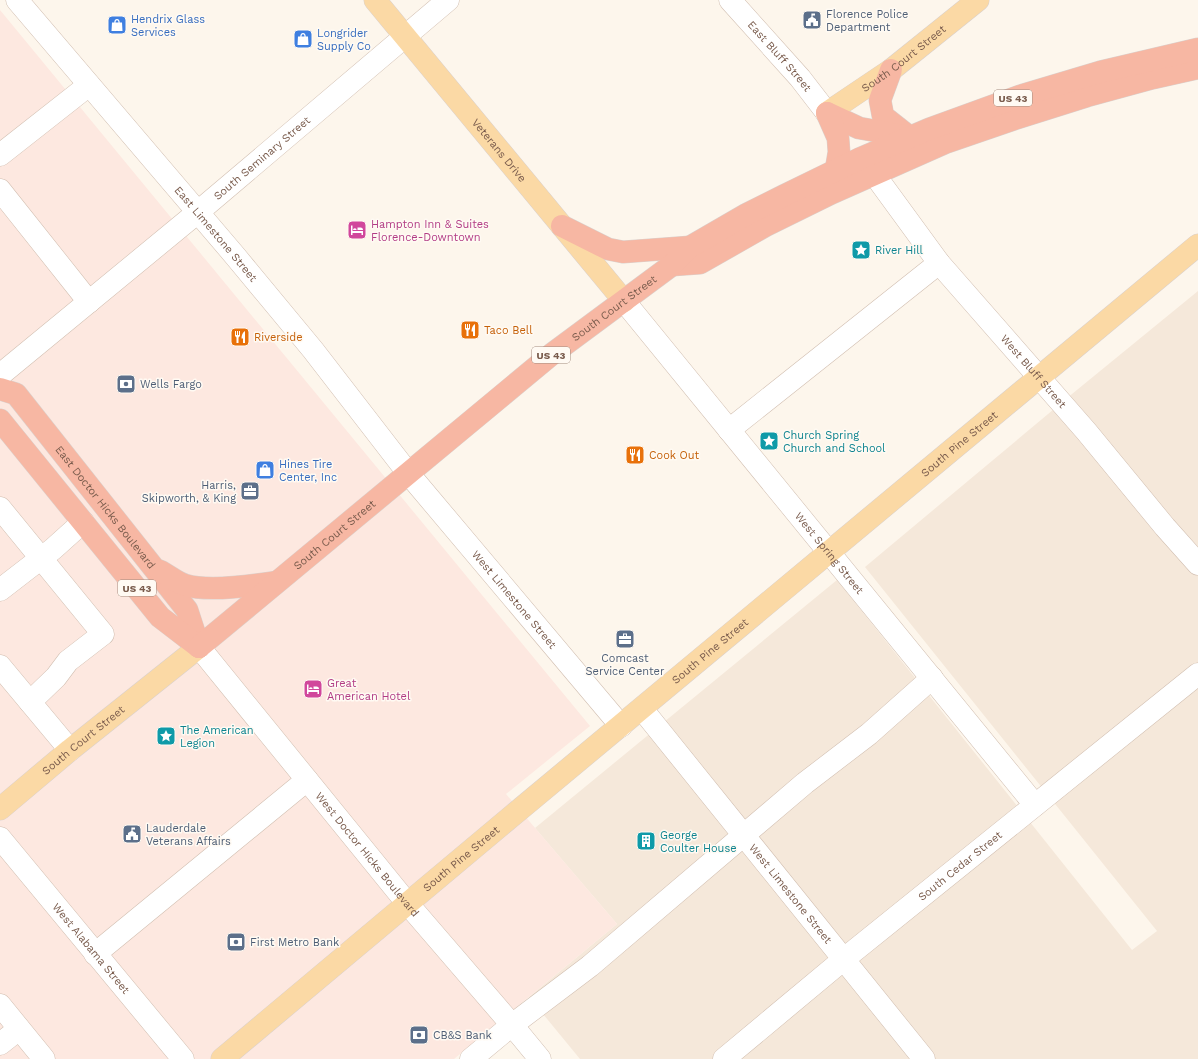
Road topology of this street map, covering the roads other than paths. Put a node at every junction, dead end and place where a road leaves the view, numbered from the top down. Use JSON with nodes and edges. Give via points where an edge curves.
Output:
{"nodes":[{"id":1,"x":17,"y":0,"type":"edge"},
{"id":2,"x":375,"y":0,"type":"edge"},
{"id":3,"x":448,"y":0,"type":"edge"},
{"id":4,"x":730,"y":0,"type":"edge"},
{"id":5,"x":978,"y":0,"type":"edge"},
{"id":6,"x":404,"y":36,"type":"junction"},
{"id":7,"x":1198,"y":49,"type":"edge"},
{"id":8,"x":1198,"y":68,"type":"edge"},
{"id":9,"x":891,"y":70,"type":"junction"},
{"id":10,"x":89,"y":85,"type":"junction"},
{"id":11,"x":827,"y":113,"type":"junction"},
{"id":12,"x":910,"y":137,"type":"junction"},
{"id":13,"x":0,"y":155,"type":"edge"},
{"id":14,"x":836,"y":170,"type":"junction"},
{"id":15,"x":874,"y":174,"type":"junction"},
{"id":16,"x":0,"y":190,"type":"edge"},
{"id":17,"x":198,"y":212,"type":"junction"},
{"id":18,"x":562,"y":226,"type":"junction"},
{"id":19,"x":1198,"y":245,"type":"edge"},
{"id":20,"x":690,"y":247,"type":"junction"},
{"id":21,"x":939,"y":263,"type":"junction"},
{"id":22,"x":672,"y":265,"type":"junction"},
{"id":23,"x":624,"y":301,"type":"junction"},
{"id":24,"x":89,"y":302,"type":"junction"},
{"id":25,"x":0,"y":375,"type":"edge"},
{"id":26,"x":1039,"y":377,"type":"junction"},
{"id":27,"x":0,"y":389,"type":"edge"},
{"id":28,"x":0,"y":420,"type":"edge"},
{"id":29,"x":729,"y":430,"type":"junction"},
{"id":30,"x":408,"y":473,"type":"junction"},
{"id":31,"x":0,"y":508,"type":"edge"},
{"id":32,"x":83,"y":522,"type":"junction"},
{"id":33,"x":830,"y":552,"type":"junction"},
{"id":34,"x":41,"y":558,"type":"junction"},
{"id":35,"x":1198,"y":564,"type":"edge"},
{"id":36,"x":153,"y":567,"type":"junction"},
{"id":37,"x":277,"y":582,"type":"junction"},
{"id":38,"x":0,"y":590,"type":"edge"},
{"id":39,"x":199,"y":647,"type":"junction"},
{"id":40,"x":0,"y":666,"type":"edge"},
{"id":41,"x":1198,"y":674,"type":"edge"},
{"id":42,"x":932,"y":678,"type":"junction"},
{"id":43,"x":30,"y":702,"type":"junction"},
{"id":44,"x":642,"y":709,"type":"junction"},
{"id":45,"x":621,"y":726,"type":"junction"},
{"id":46,"x":70,"y":750,"type":"junction"},
{"id":47,"x":307,"y":780,"type":"junction"},
{"id":48,"x":1036,"y":805,"type":"junction"},
{"id":49,"x":0,"y":809,"type":"edge"},
{"id":50,"x":744,"y":835,"type":"junction"},
{"id":51,"x":0,"y":838,"type":"edge"},
{"id":52,"x":407,"y":903,"type":"junction"},
{"id":53,"x":95,"y":954,"type":"junction"},
{"id":54,"x":844,"y":959,"type":"junction"},
{"id":55,"x":0,"y":1005,"type":"edge"},
{"id":56,"x":512,"y":1025,"type":"junction"},
{"id":57,"x":19,"y":1029,"type":"junction"},
{"id":58,"x":0,"y":1044,"type":"edge"},
{"id":59,"x":44,"y":1059,"type":"edge"},
{"id":60,"x":183,"y":1059,"type":"edge"},
{"id":61,"x":222,"y":1059,"type":"edge"},
{"id":62,"x":471,"y":1059,"type":"edge"},
{"id":63,"x":540,"y":1059,"type":"edge"},
{"id":64,"x":724,"y":1059,"type":"edge"},
{"id":65,"x":924,"y":1059,"type":"edge"}],
"edges":[{"from":1,"to":10,"type":"street","name":"East Limestone Street"},
{"from":2,"to":6,"type":"main road","name":"Veterans Drive"},
{"from":3,"to":6,"type":"street","name":"South Seminary Street"},
{"from":4,"to":11,"type":"street","name":"East Bluff Street","via":[[800,78]]},
{"from":5,"to":9,"type":"main road","name":"South Court Street"},
{"from":6,"to":17,"type":"street","name":"South Seminary Street"},
{"from":6,"to":18,"type":"main road","name":"Veterans Drive"},
{"from":7,"to":12,"type":"highway","number":"US 43","via":[[1100,72],[1024,95]]},
{"from":8,"to":15,"type":"highway","number":"US 43","via":[[1087,96],[1014,119],[947,142]]},
{"from":9,"to":11,"type":"main road","name":"South Court Street"},
{"from":9,"to":12,"type":"highway","via":[[880,100],[883,116]]},
{"from":10,"to":13,"type":"street"},
{"from":10,"to":17,"type":"street","name":"East Limestone Street"},
{"from":11,"to":12,"type":"highway","via":[[859,128]]},
{"from":11,"to":14,"type":"highway","via":[[838,138]]},
{"from":12,"to":14,"type":"highway","number":"US 43"},
{"from":14,"to":20,"type":"highway","number":"US 43","via":[[747,214]]},
{"from":15,"to":21,"type":"street","name":"West Bluff Street"},
{"from":15,"to":22,"type":"highway","number":"US 43","via":[[766,226],[700,262]]},
{"from":16,"to":24,"type":"street"},
{"from":17,"to":24,"type":"street","name":"South Seminary Street"},
{"from":17,"to":30,"type":"street","name":"East Limestone Street","via":[[313,350]]},
{"from":18,"to":20,"type":"highway","via":[[608,249],[623,252]]},
{"from":18,"to":23,"type":"main road","name":"Veterans Drive"},
{"from":19,"to":26,"type":"main road","name":"South Pine Street"},
{"from":20,"to":22,"type":"highway","number":"US 43"},
{"from":21,"to":26,"type":"street","name":"West Bluff Street"},
{"from":21,"to":29,"type":"street"},
{"from":22,"to":23,"type":"highway","name":"South Court Street","number":"US 43"},
{"from":23,"to":29,"type":"street","name":"West Spring Street"},
{"from":23,"to":30,"type":"highway","name":"South Court Street","number":"US 43","via":[[552,354]]},
{"from":24,"to":25,"type":"street","name":"South Seminary Street"},
{"from":26,"to":33,"type":"main road","name":"South Pine Street"},
{"from":26,"to":35,"type":"street","name":"West Bluff Street"},
{"from":27,"to":36,"type":"highway","name":"East Doctor Hicks Boulevard","number":"US 43","via":[[16,394]]},
{"from":28,"to":32,"type":"highway","number":"US 43"},
{"from":29,"to":33,"type":"street","name":"West Spring Street"},
{"from":30,"to":37,"type":"highway","name":"South Court Street","number":"US 43"},
{"from":30,"to":45,"type":"street","name":"West Limestone Street"},
{"from":31,"to":34,"type":"street"},
{"from":32,"to":34,"type":"street"},
{"from":32,"to":39,"type":"highway","number":"US 43","via":[[160,617]]},
{"from":33,"to":42,"type":"street","name":"West Spring Street"},
{"from":33,"to":44,"type":"main road","name":"South Pine Street"},
{"from":34,"to":38,"type":"street"},
{"from":34,"to":43,"type":"street","via":[[103,634],[68,661],[56,677]]},
{"from":36,"to":37,"type":"highway","number":"US 43","via":[[184,584],[198,587],[247,587]]},
{"from":36,"to":39,"type":"highway","name":"East Doctor Hicks Boulevard","via":[[187,610]]},
{"from":37,"to":39,"type":"highway","name":"South Court Street","number":"US 43"},
{"from":39,"to":46,"type":"main road","name":"South Court Street"},
{"from":39,"to":47,"type":"street","name":"West Doctor Hicks Boulevard"},
{"from":40,"to":43,"type":"street"},
{"from":41,"to":48,"type":"street","name":"South Cedar Street"},
{"from":42,"to":48,"type":"street","name":"West Spring Street"},
{"from":42,"to":50,"type":"street","via":[[869,734]]},
{"from":43,"to":46,"type":"street"},
{"from":44,"to":45,"type":"main road","name":"South Pine Street"},
{"from":44,"to":50,"type":"street","name":"West Limestone Street"},
{"from":45,"to":52,"type":"main road","name":"South Pine Street"},
{"from":46,"to":49,"type":"main road","name":"South Court Street"},
{"from":47,"to":52,"type":"street","name":"West Doctor Hicks Boulevard"},
{"from":47,"to":53,"type":"street"},
{"from":48,"to":54,"type":"street","name":"South Cedar Street"},
{"from":50,"to":54,"type":"street","name":"West Limestone Street"},
{"from":50,"to":56,"type":"street","via":[[590,966]]},
{"from":51,"to":53,"type":"street","name":"West Alabama Street"},
{"from":52,"to":56,"type":"street","name":"West Doctor Hicks Boulevard"},
{"from":52,"to":61,"type":"main road","name":"South Pine Street"},
{"from":53,"to":60,"type":"street","name":"West Alabama Street"},
{"from":54,"to":64,"type":"street","name":"South Cedar Street"},
{"from":54,"to":65,"type":"street","name":"West Limestone Street"},
{"from":55,"to":57,"type":"street"},
{"from":56,"to":62,"type":"street"},
{"from":56,"to":63,"type":"street","name":"West Doctor Hicks Boulevard"},
{"from":57,"to":58,"type":"street"},
{"from":57,"to":59,"type":"street"}]}
